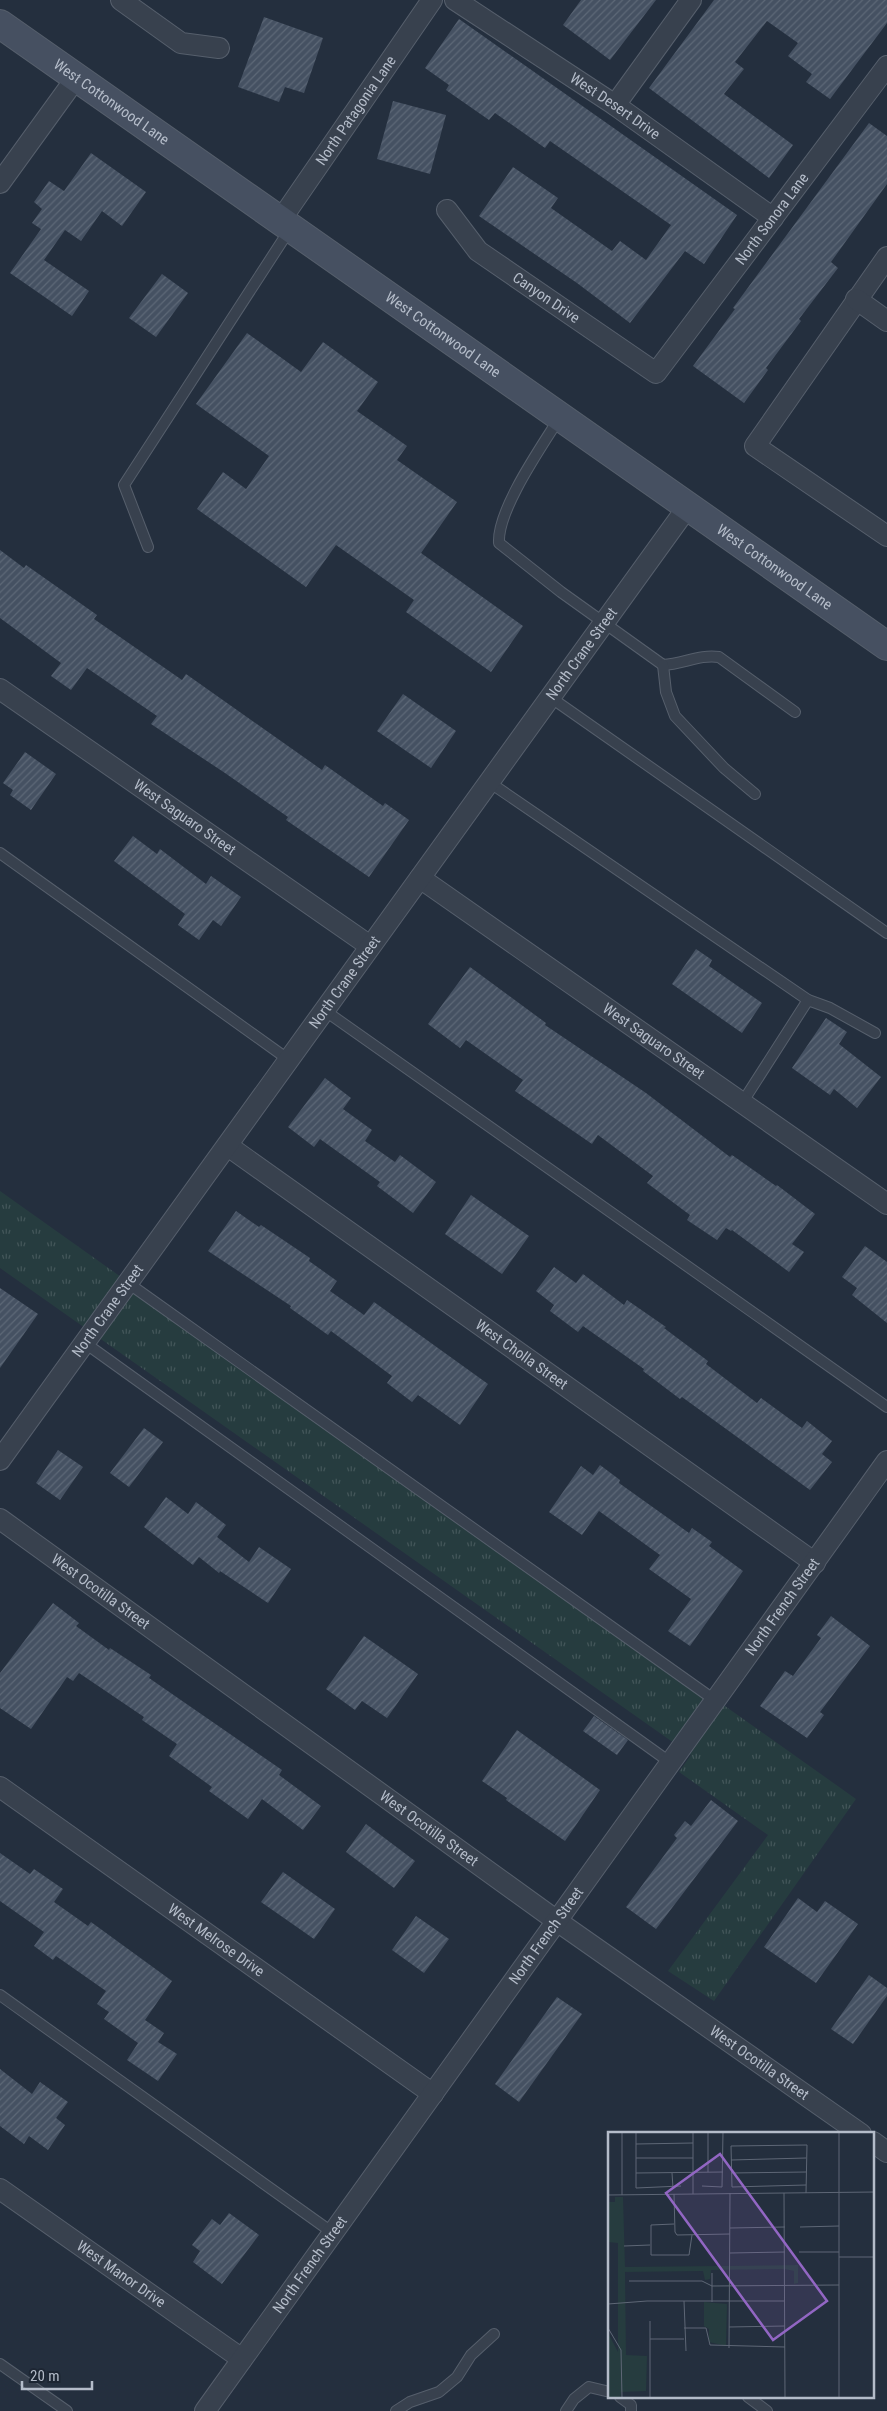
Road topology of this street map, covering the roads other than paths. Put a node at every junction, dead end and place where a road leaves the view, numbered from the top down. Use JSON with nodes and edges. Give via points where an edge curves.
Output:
{"nodes":[{"id":1,"x":120,"y":0,"type":"edge"},
{"id":2,"x":432,"y":0,"type":"edge"},
{"id":3,"x":455,"y":0,"type":"edge"},
{"id":4,"x":691,"y":0,"type":"edge"},
{"id":5,"x":0,"y":24,"type":"edge"},
{"id":6,"x":220,"y":48,"type":"dead end"},
{"id":7,"x":887,"y":66,"type":"edge"},
{"id":8,"x":76,"y":78,"type":"junction"},
{"id":9,"x":615,"y":105,"type":"junction"},
{"id":10,"x":0,"y":183,"type":"edge"},
{"id":11,"x":447,"y":210,"type":"dead end"},
{"id":12,"x":773,"y":218,"type":"junction"},
{"id":13,"x":286,"y":225,"type":"junction"},
{"id":14,"x":887,"y":257,"type":"edge"},
{"id":15,"x":856,"y":299,"type":"junction"},
{"id":16,"x":887,"y":322,"type":"edge"},
{"id":17,"x":656,"y":373,"type":"joint"},
{"id":18,"x":561,"y":416,"type":"junction"},
{"id":19,"x":689,"y":505,"type":"junction"},
{"id":20,"x":887,"y":536,"type":"edge"},
{"id":21,"x":148,"y":547,"type":"dead end"},
{"id":22,"x":604,"y":622,"type":"junction"},
{"id":23,"x":887,"y":646,"type":"edge"},
{"id":24,"x":663,"y":665,"type":"junction"},
{"id":25,"x":0,"y":690,"type":"edge"},
{"id":26,"x":550,"y":697,"type":"junction"},
{"id":27,"x":795,"y":712,"type":"dead end"},
{"id":28,"x":489,"y":782,"type":"junction"},
{"id":29,"x":755,"y":794,"type":"dead end"},
{"id":30,"x":0,"y":853,"type":"edge"},
{"id":31,"x":420,"y":878,"type":"junction"},
{"id":32,"x":887,"y":933,"type":"edge"},
{"id":33,"x":370,"y":946,"type":"junction"},
{"id":34,"x":808,"y":1000,"type":"junction"},
{"id":35,"x":324,"y":1010,"type":"junction"},
{"id":36,"x":875,"y":1032,"type":"dead end"},
{"id":37,"x":289,"y":1060,"type":"junction"},
{"id":38,"x":742,"y":1103,"type":"junction"},
{"id":39,"x":228,"y":1146,"type":"junction"},
{"id":40,"x":887,"y":1204,"type":"edge"},
{"id":41,"x":128,"y":1283,"type":"junction"},
{"id":42,"x":85,"y":1343,"type":"junction"},
{"id":43,"x":887,"y":1407,"type":"edge"},
{"id":44,"x":0,"y":1460,"type":"edge"},
{"id":45,"x":887,"y":1461,"type":"edge"},
{"id":46,"x":0,"y":1519,"type":"edge"},
{"id":47,"x":815,"y":1562,"type":"junction"},
{"id":48,"x":716,"y":1701,"type":"junction"},
{"id":49,"x":671,"y":1763,"type":"junction"},
{"id":50,"x":0,"y":1787,"type":"edge"},
{"id":51,"x":557,"y":1921,"type":"junction"},
{"id":52,"x":0,"y":1995,"type":"edge"},
{"id":53,"x":433,"y":2094,"type":"junction"},
{"id":54,"x":858,"y":2132,"type":"edge"},
{"id":55,"x":874,"y":2143,"type":"edge"},
{"id":56,"x":887,"y":2152,"type":"edge"},
{"id":57,"x":0,"y":2189,"type":"edge"},
{"id":58,"x":333,"y":2233,"type":"junction"},
{"id":59,"x":494,"y":2334,"type":"dead end"},
{"id":60,"x":242,"y":2359,"type":"junction"},
{"id":61,"x":0,"y":2364,"type":"edge"},
{"id":62,"x":608,"y":2392,"type":"edge"},
{"id":63,"x":621,"y":2398,"type":"edge"},
{"id":64,"x":749,"y":2398,"type":"edge"},
{"id":65,"x":67,"y":2411,"type":"edge"},
{"id":66,"x":205,"y":2411,"type":"edge"},
{"id":67,"x":396,"y":2411,"type":"edge"},
{"id":68,"x":566,"y":2411,"type":"edge"},
{"id":69,"x":631,"y":2411,"type":"edge"},
{"id":70,"x":767,"y":2411,"type":"edge"}],
"edges":[{"from":1,"to":6,"type":"street","via":[[181,43]]},
{"from":2,"to":13,"type":"street","name":"North Patagonia Lane"},
{"from":3,"to":9,"type":"street","name":"West Desert Drive"},
{"from":4,"to":9,"type":"street"},
{"from":5,"to":8,"type":"main road","name":"West Cottonwood Lane"},
{"from":7,"to":12,"type":"street","name":"North Sonora Lane"},
{"from":8,"to":10,"type":"street"},
{"from":8,"to":13,"type":"main road","name":"West Cottonwood Lane"},
{"from":9,"to":12,"type":"street","name":"West Desert Drive"},
{"from":11,"to":17,"type":"street","name":"Canyon Drive","via":[[478,251]]},
{"from":12,"to":17,"type":"street","name":"North Sonora Lane"},
{"from":13,"to":18,"type":"main road","name":"West Cottonwood Lane"},
{"from":13,"to":21,"type":"lane","via":[[124,485]]},
{"from":14,"to":15,"type":"street"},
{"from":15,"to":16,"type":"street"},
{"from":15,"to":20,"type":"street","via":[[755,446]]},
{"from":18,"to":19,"type":"main road","name":"West Cottonwood Lane"},
{"from":18,"to":22,"type":"lane","via":[[519,483],[498,534],[499,543]]},
{"from":19,"to":22,"type":"street","name":"North Crane Street"},
{"from":19,"to":23,"type":"main road","name":"West Cottonwood Lane"},
{"from":22,"to":24,"type":"lane"},
{"from":22,"to":26,"type":"street","name":"North Crane Street"},
{"from":24,"to":27,"type":"lane","via":[[681,664],[705,655],[719,657]]},
{"from":24,"to":29,"type":"lane","via":[[666,692],[675,716],[724,768]]},
{"from":25,"to":33,"type":"street","name":"West Saguaro Street"},
{"from":26,"to":28,"type":"street","name":"North Crane Street"},
{"from":26,"to":32,"type":"lane"},
{"from":28,"to":31,"type":"street","name":"North Crane Street"},
{"from":28,"to":34,"type":"lane"},
{"from":30,"to":37,"type":"lane"},
{"from":31,"to":33,"type":"street","name":"North Crane Street"},
{"from":31,"to":38,"type":"street","name":"West Saguaro Street"},
{"from":33,"to":35,"type":"street","name":"North Crane Street"},
{"from":34,"to":36,"type":"lane"},
{"from":34,"to":38,"type":"lane"},
{"from":35,"to":37,"type":"street","name":"North Crane Street"},
{"from":35,"to":43,"type":"lane"},
{"from":37,"to":39,"type":"street","name":"North Crane Street"},
{"from":38,"to":40,"type":"street","name":"West Saguaro Street"},
{"from":39,"to":41,"type":"street","name":"North Crane Street"},
{"from":39,"to":47,"type":"street","name":"West Cholla Street"},
{"from":41,"to":42,"type":"street","name":"North Crane Street"},
{"from":41,"to":48,"type":"lane"},
{"from":42,"to":44,"type":"street","name":"North Crane Street"},
{"from":42,"to":49,"type":"lane"},
{"from":45,"to":47,"type":"street","name":"North French Street"},
{"from":46,"to":51,"type":"street","name":"West Ocotilla Street"},
{"from":47,"to":48,"type":"street","name":"North French Street"},
{"from":48,"to":49,"type":"street","name":"North French Street"},
{"from":49,"to":51,"type":"street","name":"North French Street"},
{"from":50,"to":53,"type":"street","name":"West Melrose Drive"},
{"from":51,"to":53,"type":"street","name":"North French Street"},
{"from":51,"to":54,"type":"street","name":"West Ocotilla Street"},
{"from":52,"to":58,"type":"lane"},
{"from":53,"to":58,"type":"street","name":"North French Street"},
{"from":55,"to":56,"type":"street"},
{"from":57,"to":60,"type":"street","name":"West Manor Drive"},
{"from":58,"to":60,"type":"street","name":"North French Street"},
{"from":59,"to":67,"type":"lane","via":[[471,2355],[457,2377],[439,2392],[410,2402]]},
{"from":60,"to":66,"type":"street","name":"North French Street"},
{"from":61,"to":65,"type":"lane"},
{"from":62,"to":68,"type":"lane","via":[[589,2388],[574,2399]]},
{"from":63,"to":69,"type":"lane","via":[[631,2405]]},
{"from":64,"to":70,"type":"lane"}]}
